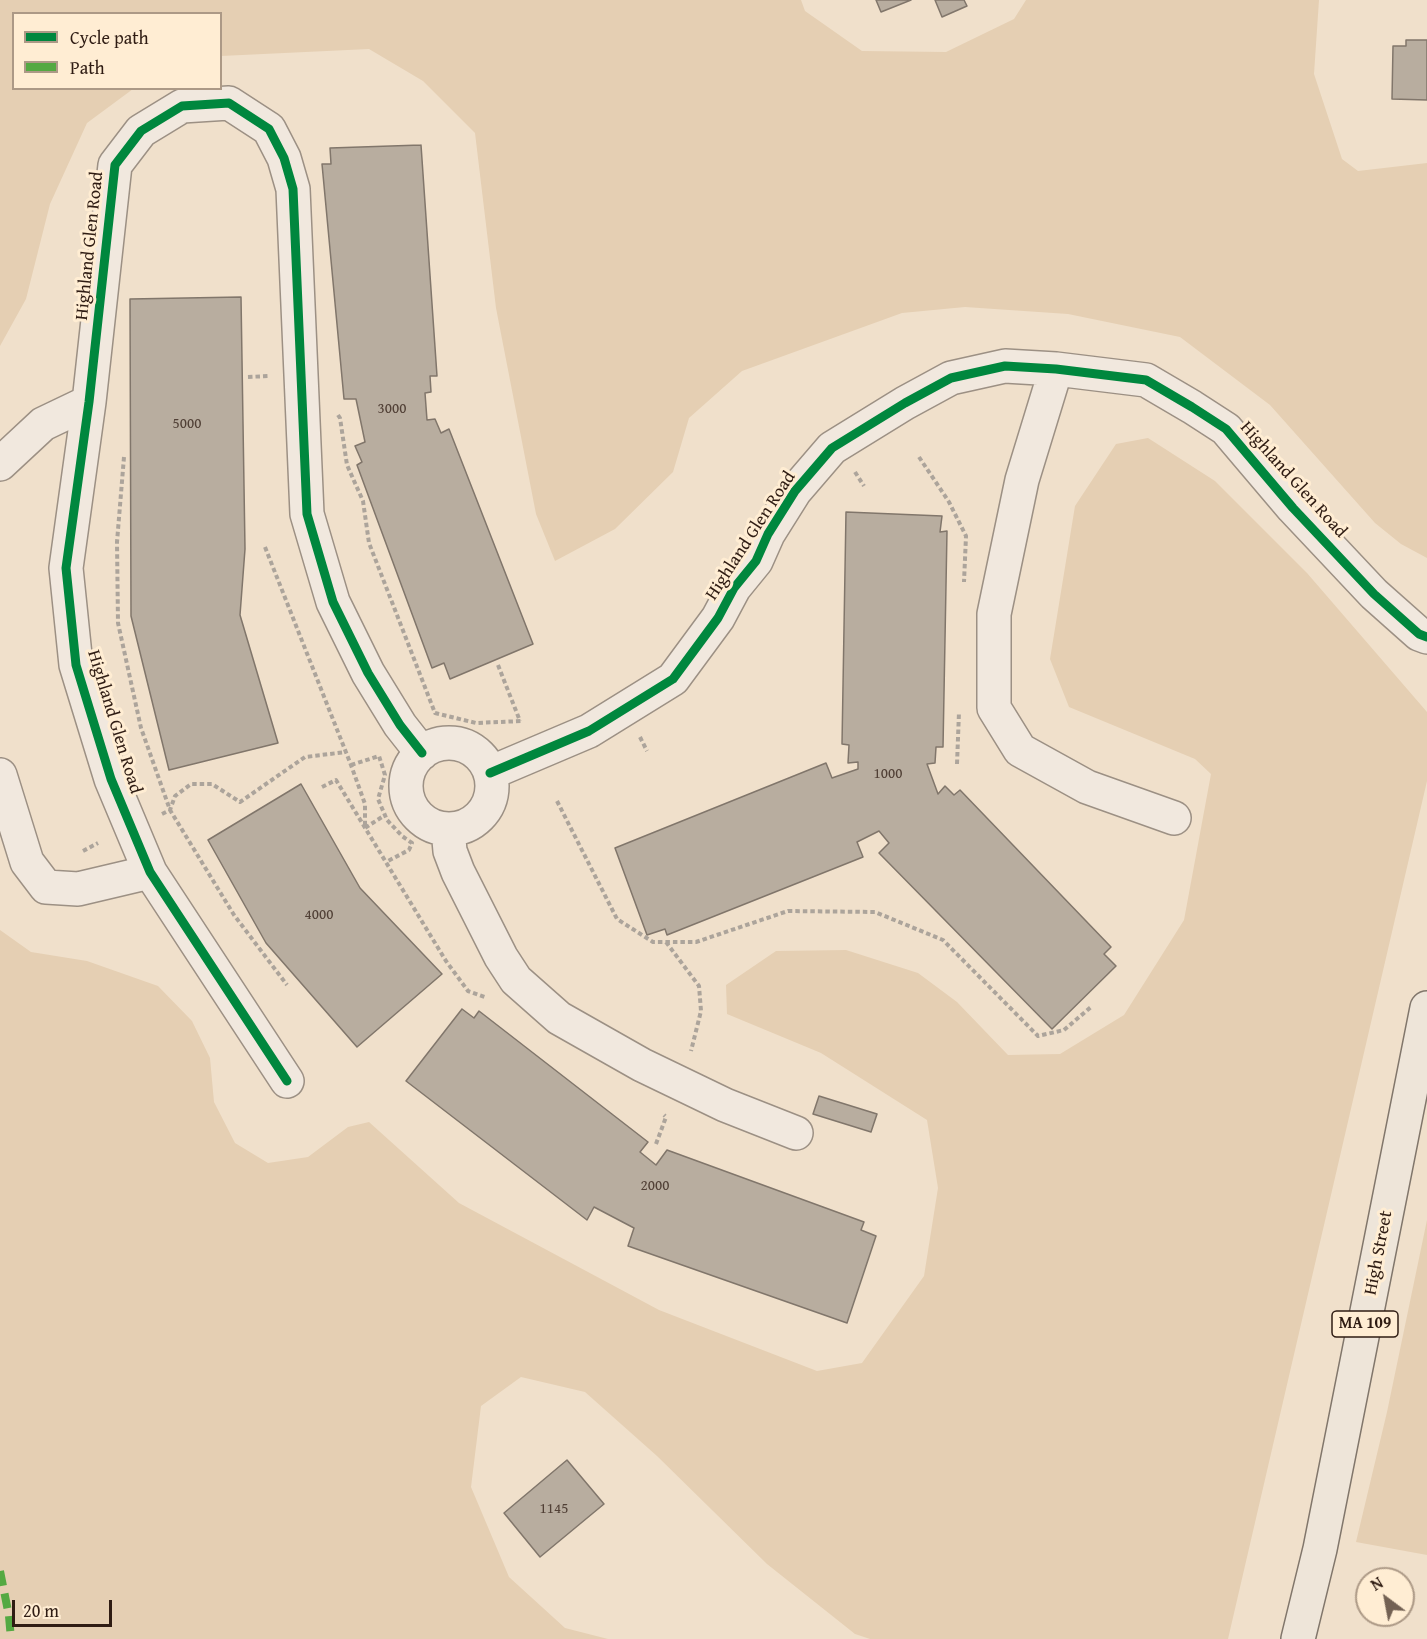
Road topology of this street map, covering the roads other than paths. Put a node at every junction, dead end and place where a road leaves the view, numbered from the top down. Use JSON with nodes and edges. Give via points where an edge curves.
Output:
{"nodes":[{"id":1,"x":1056,"y":369,"type":"junction"},
{"id":2,"x":89,"y":402,"type":"junction"},
{"id":3,"x":0,"y":464,"type":"edge"},
{"id":4,"x":1427,"y":637,"type":"edge"},
{"id":5,"x":422,"y":753,"type":"junction"},
{"id":6,"x":490,"y":773,"type":"junction"},
{"id":7,"x":0,"y":775,"type":"edge"},
{"id":8,"x":1174,"y":818,"type":"dead end"},
{"id":9,"x":448,"y":830,"type":"junction"},
{"id":10,"x":150,"y":872,"type":"junction"},
{"id":11,"x":1427,"y":1008,"type":"edge"},
{"id":12,"x":287,"y":1081,"type":"dead end"},
{"id":13,"x":796,"y":1133,"type":"dead end"},
{"id":14,"x":1298,"y":1639,"type":"edge"}],
"edges":[{"from":1,"to":4,"type":"street","name":"Highland Glen Road","via":[[1146,380],[1226,429],[1374,594]]},
{"from":1,"to":6,"type":"street","name":"Highland Glen Road","via":[[1005,366],[951,378],[832,448],[795,491],[756,561],[673,678],[589,731]]},
{"from":1,"to":8,"type":"street","via":[[1022,480],[994,614],[994,708],[1020,750],[1087,787]]},
{"from":2,"to":3,"type":"street","via":[[43,424]]},
{"from":2,"to":5,"type":"street","name":"Highland Glen Road","via":[[115,165],[141,131],[182,106],[229,103],[269,129],[284,158],[293,189],[307,514],[333,603],[368,673]]},
{"from":2,"to":10,"type":"street","name":"Highland Glen Road","via":[[66,568],[76,665],[111,779]]},
{"from":5,"to":6,"type":"street","via":[[448,743],[462,745],[483,760]]},
{"from":5,"to":9,"type":"street","via":[[406,778],[406,793],[421,819]]},
{"from":6,"to":9,"type":"street","via":[[488,805],[478,818]]},
{"from":7,"to":10,"type":"street","via":[[27,862],[46,887],[78,890]]},
{"from":9,"to":13,"type":"street","via":[[458,872],[501,957],[516,980],[559,1018],[642,1065],[725,1105]]},
{"from":10,"to":12,"type":"street","name":"Highland Glen Road"},
{"from":11,"to":14,"type":"main road","name":"High Street","number":"MA 109","via":[[1320,1549]]}]}
